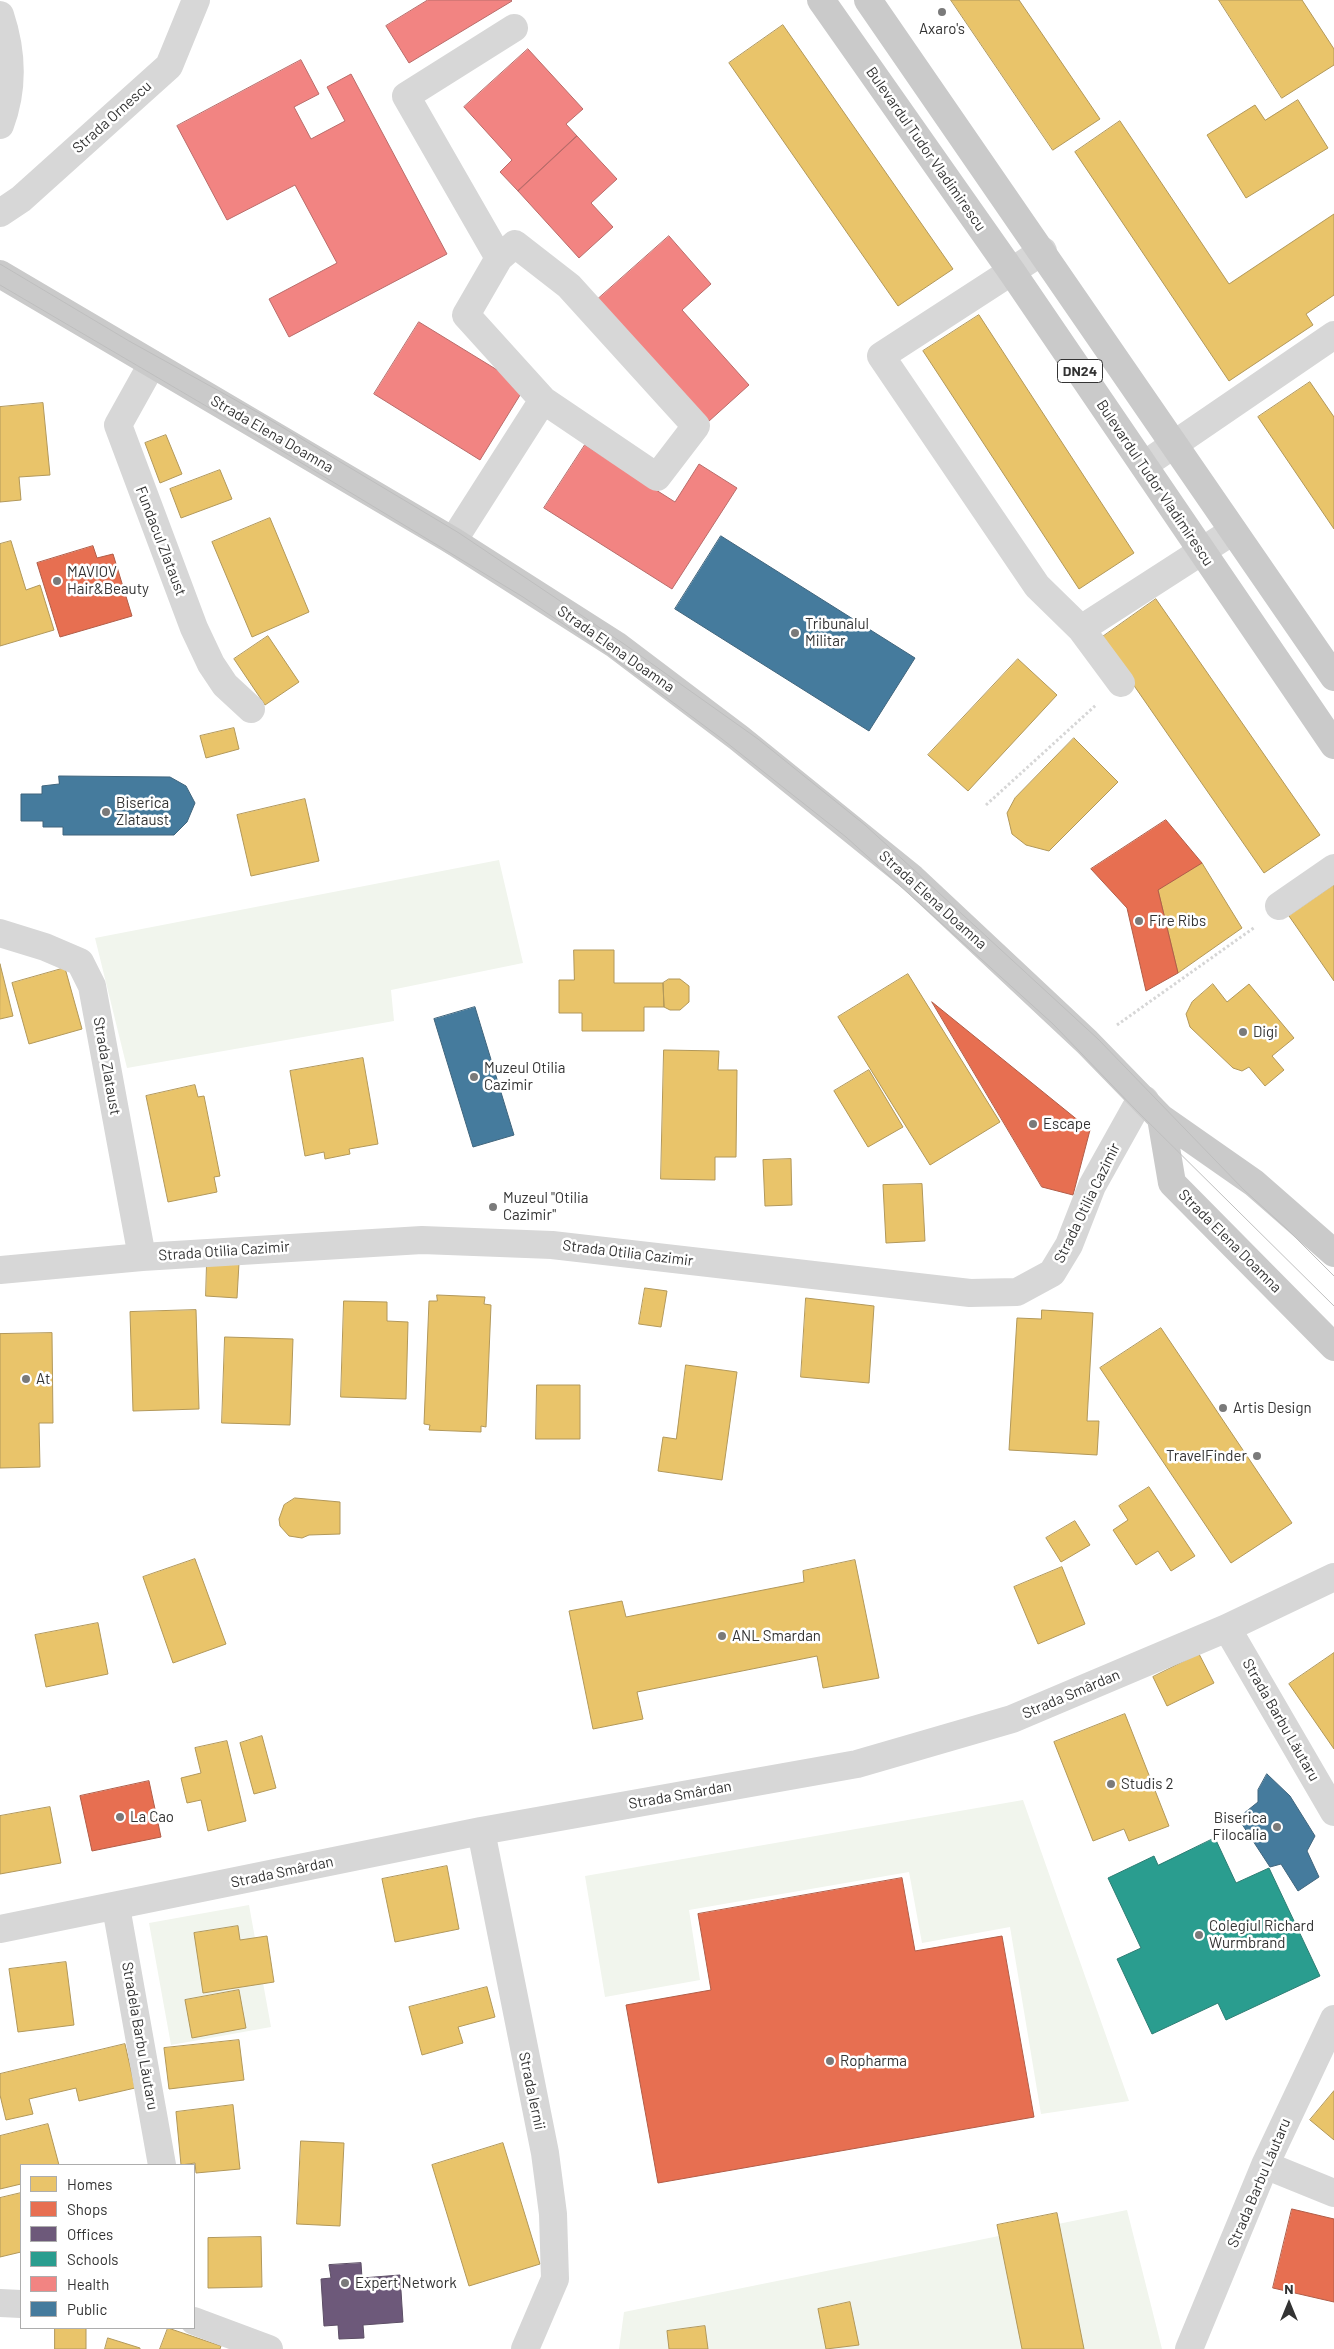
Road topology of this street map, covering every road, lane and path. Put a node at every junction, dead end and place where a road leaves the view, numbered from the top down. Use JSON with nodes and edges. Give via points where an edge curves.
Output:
{"nodes":[{"id":1,"x":196,"y":0,"type":"edge"},
{"id":2,"x":821,"y":0,"type":"edge"},
{"id":3,"x":868,"y":0,"type":"edge"},
{"id":4,"x":0,"y":15,"type":"edge"},
{"id":5,"x":514,"y":28,"type":"dead end"},
{"id":6,"x":0,"y":125,"type":"edge"},
{"id":7,"x":0,"y":213,"type":"edge"},
{"id":8,"x":1043,"y":251,"type":"junction"},
{"id":9,"x":499,"y":258,"type":"junction"},
{"id":10,"x":1012,"y":272,"type":"junction"},
{"id":11,"x":0,"y":274,"type":"edge"},
{"id":12,"x":1334,"y":335,"type":"edge"},
{"id":13,"x":152,"y":364,"type":"junction"},
{"id":14,"x":543,"y":400,"type":"junction"},
{"id":15,"x":1174,"y":443,"type":"junction"},
{"id":16,"x":1144,"y":466,"type":"junction"},
{"id":17,"x":1233,"y":531,"type":"junction"},
{"id":18,"x":453,"y":541,"type":"junction"},
{"id":19,"x":1202,"y":551,"type":"junction"},
{"id":20,"x":1081,"y":629,"type":"junction"},
{"id":21,"x":1334,"y":677,"type":"edge"},
{"id":22,"x":1120,"y":683,"type":"joint"},
{"id":23,"x":252,"y":709,"type":"dead end"},
{"id":24,"x":1334,"y":745,"type":"edge"},
{"id":25,"x":986,"y":805,"type":"dead end"},
{"id":26,"x":1334,"y":868,"type":"edge"},
{"id":27,"x":1279,"y":906,"type":"joint"},
{"id":28,"x":0,"y":933,"type":"edge"},
{"id":29,"x":1086,"y":1042,"type":"junction"},
{"id":30,"x":1153,"y":1109,"type":"junction"},
{"id":31,"x":1334,"y":1252,"type":"edge"},
{"id":32,"x":142,"y":1257,"type":"junction"},
{"id":33,"x":0,"y":1270,"type":"edge"},
{"id":34,"x":1334,"y":1347,"type":"edge"},
{"id":35,"x":1334,"y":1577,"type":"edge"},
{"id":36,"x":1227,"y":1628,"type":"junction"},
{"id":37,"x":1334,"y":1812,"type":"edge"},
{"id":38,"x":481,"y":1830,"type":"junction"},
{"id":39,"x":116,"y":1907,"type":"junction"},
{"id":40,"x":0,"y":1929,"type":"edge"},
{"id":41,"x":1334,"y":2019,"type":"edge"},
{"id":42,"x":162,"y":2164,"type":"edge"},
{"id":43,"x":1265,"y":2165,"type":"junction"},
{"id":44,"x":1334,"y":2193,"type":"edge"},
{"id":45,"x":0,"y":2303,"type":"edge"},
{"id":46,"x":20,"y":2304,"type":"edge"},
{"id":47,"x":195,"y":2321,"type":"edge"},
{"id":48,"x":269,"y":2349,"type":"edge"},
{"id":49,"x":525,"y":2349,"type":"edge"},
{"id":50,"x":1189,"y":2349,"type":"edge"}],
"edges":[{"from":1,"to":7,"type":"street","name":"Strada Ornescu","via":[[169,66],[21,199]]},
{"from":2,"to":10,"type":"main road","name":"Bulevardul Tudor Vladimirescu","number":"DN24"},
{"from":3,"to":8,"type":"main road","number":"DN24"},
{"from":4,"to":6,"type":"street","via":[[8,37],[11,80]]},
{"from":5,"to":9,"type":"street","via":[[406,96]]},
{"from":8,"to":10,"type":"street"},
{"from":8,"to":15,"type":"main road","number":"DN24"},
{"from":9,"to":14,"type":"street","via":[[466,315]]},
{"from":9,"to":14,"type":"street","via":[[516,244],[569,286],[696,426],[657,477]]},
{"from":10,"to":16,"type":"main road","name":"Bulevardul Tudor Vladimirescu","number":"DN24"},
{"from":10,"to":20,"type":"street","via":[[881,356],[1037,586]]},
{"from":11,"to":13,"type":"main road","name":"Strada Elena Doamna"},
{"from":12,"to":15,"type":"street"},
{"from":13,"to":18,"type":"main road","name":"Strada Elena Doamna"},
{"from":13,"to":23,"type":"street","name":"Fundacul Zlataust","via":[[118,425],[210,664],[225,685]]},
{"from":14,"to":18,"type":"street"},
{"from":15,"to":16,"type":"street"},
{"from":15,"to":17,"type":"main road","number":"DN24"},
{"from":16,"to":19,"type":"main road","name":"Bulevardul Tudor Vladimirescu","number":"DN24"},
{"from":17,"to":19,"type":"street"},
{"from":17,"to":21,"type":"main road","number":"DN24"},
{"from":18,"to":29,"type":"main road","name":"Strada Elena Doamna","via":[[616,645],[739,738],[912,878]]},
{"from":19,"to":20,"type":"street"},
{"from":19,"to":24,"type":"main road","name":"Bulevardul Tudor Vladimirescu","number":"DN24"},
{"from":20,"to":22,"type":"street"},
{"from":22,"to":25,"type":"path"},
{"from":26,"to":27,"type":"street"},
{"from":27,"to":29,"type":"path","via":[[1248,933],[1098,1039]]},
{"from":28,"to":32,"type":"street","name":"Strada Zlataust","via":[[80,962],[92,986]]},
{"from":29,"to":30,"type":"main road","name":"Strada Elena Doamna"},
{"from":30,"to":31,"type":"main road","name":"Strada Elena Doamna","via":[[1254,1183]]},
{"from":30,"to":32,"type":"street","name":"Strada Otilia Cazimir","via":[[1135,1110],[1096,1179],[1069,1245],[1052,1273],[1017,1292],[970,1293],[542,1244],[422,1240]]},
{"from":30,"to":34,"type":"main road","name":"Strada Elena Doamna","via":[[1172,1183]]},
{"from":32,"to":33,"type":"street","name":"Strada Otilia Cazimir"},
{"from":35,"to":36,"type":"street","name":"Strada Smârdan"},
{"from":36,"to":37,"type":"street","name":"Strada Barbu Lăutaru"},
{"from":36,"to":38,"type":"street","name":"Strada Smârdan","via":[[1012,1719],[857,1764]]},
{"from":38,"to":39,"type":"street","name":"Strada Smârdan"},
{"from":38,"to":49,"type":"street","name":"Strada Iernii","via":[[545,2153],[553,2214],[555,2279]]},
{"from":39,"to":40,"type":"street","name":"Strada Smârdan"},
{"from":39,"to":42,"type":"street","name":"Stradela Barbu Lăutaru"},
{"from":41,"to":43,"type":"street","name":"Strada Barbu Lăutaru"},
{"from":43,"to":44,"type":"street"},
{"from":43,"to":50,"type":"street","name":"Strada Barbu Lăutaru"},
{"from":45,"to":46,"type":"street"},
{"from":47,"to":48,"type":"street"}]}
